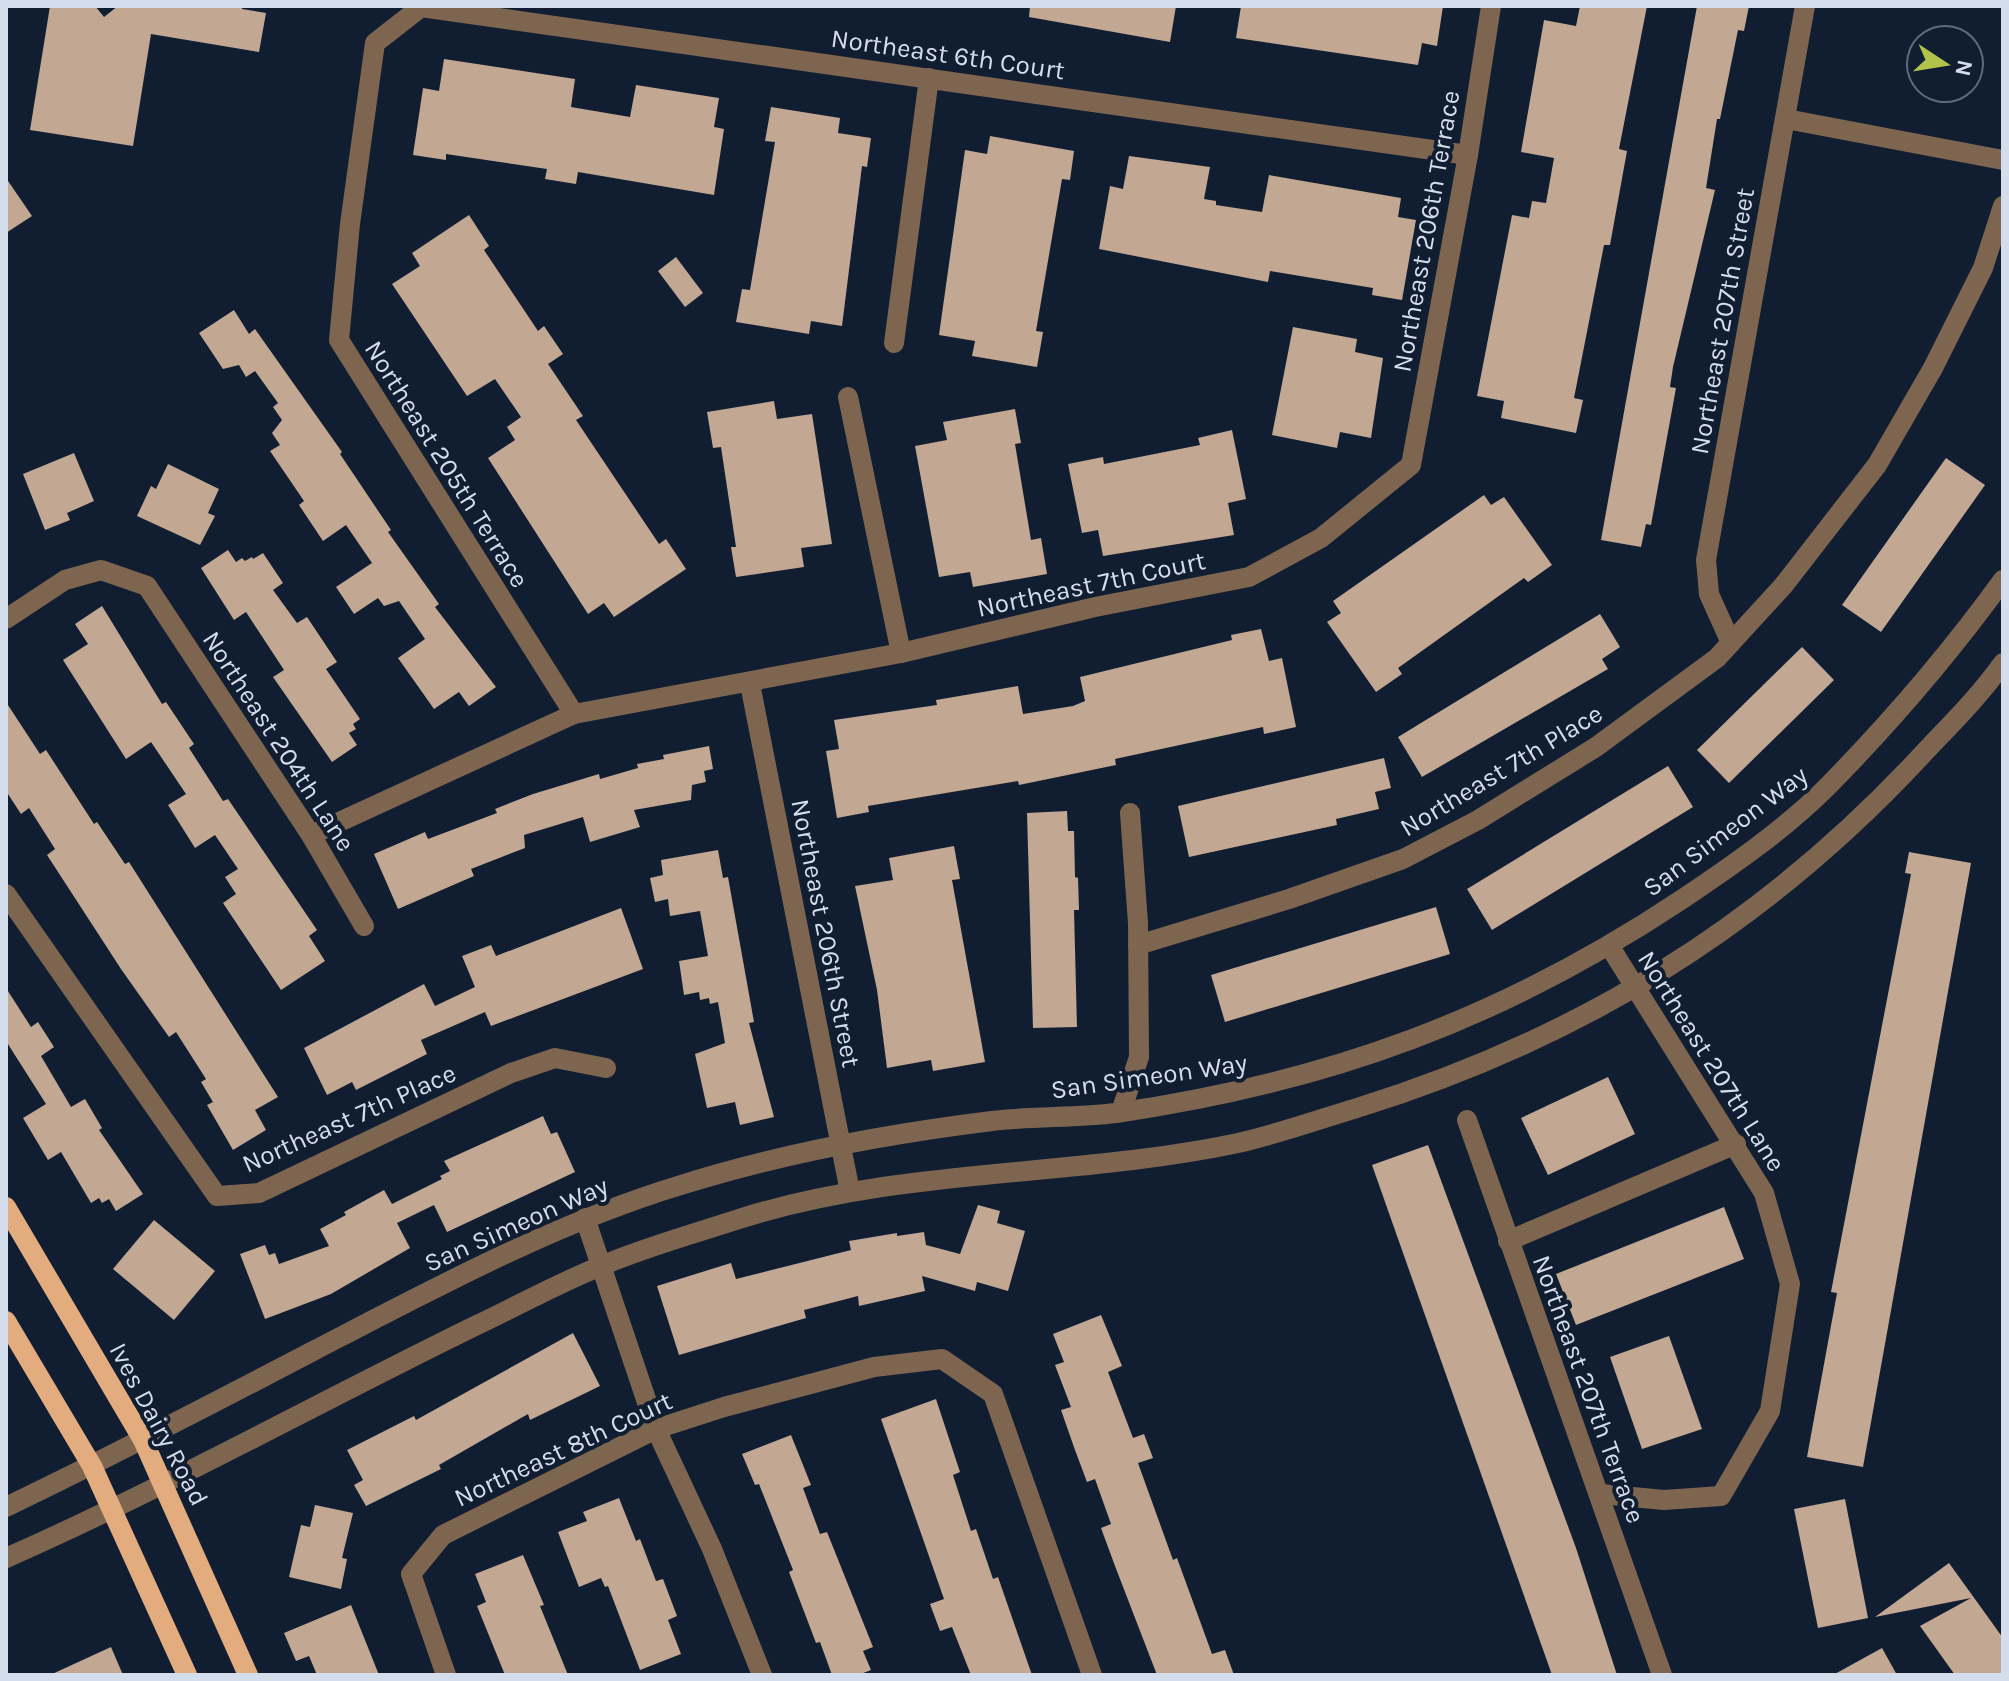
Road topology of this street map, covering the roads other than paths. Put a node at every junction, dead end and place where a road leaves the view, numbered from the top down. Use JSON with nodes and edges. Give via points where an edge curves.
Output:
{"nodes":[{"id":1,"x":1491,"y":6,"type":"edge"},
{"id":2,"x":1805,"y":6,"type":"edge"},
{"id":3,"x":421,"y":7,"type":"edge"},
{"id":4,"x":929,"y":78,"type":"junction"},
{"id":5,"x":1786,"y":119,"type":"junction"},
{"id":6,"x":1468,"y":155,"type":"junction"},
{"id":7,"x":2003,"y":160,"type":"edge"},
{"id":8,"x":2003,"y":206,"type":"edge"},
{"id":9,"x":894,"y":343,"type":"dead end"},
{"id":10,"x":848,"y":397,"type":"dead end"},
{"id":11,"x":1411,"y":465,"type":"joint"},
{"id":12,"x":2003,"y":580,"type":"edge"},
{"id":13,"x":6,"y":619,"type":"edge"},
{"id":14,"x":1731,"y":643,"type":"junction"},
{"id":15,"x":901,"y":653,"type":"junction"},
{"id":16,"x":2003,"y":663,"type":"edge"},
{"id":17,"x":750,"y":684,"type":"junction"},
{"id":18,"x":574,"y":714,"type":"junction"},
{"id":19,"x":1130,"y":813,"type":"dead end"},
{"id":20,"x":311,"y":835,"type":"junction"},
{"id":21,"x":6,"y":894,"type":"edge"},
{"id":22,"x":364,"y":926,"type":"dead end"},
{"id":23,"x":1138,"y":945,"type":"junction"},
{"id":24,"x":1610,"y":947,"type":"junction"},
{"id":25,"x":1638,"y":988,"type":"junction"},
{"id":26,"x":606,"y":1068,"type":"dead end"},
{"id":27,"x":1121,"y":1112,"type":"junction"},
{"id":28,"x":1467,"y":1120,"type":"dead end"},
{"id":29,"x":841,"y":1142,"type":"junction"},
{"id":30,"x":1736,"y":1144,"type":"junction"},
{"id":31,"x":850,"y":1192,"type":"junction"},
{"id":32,"x":6,"y":1207,"type":"edge"},
{"id":33,"x":585,"y":1218,"type":"junction"},
{"id":34,"x":1508,"y":1241,"type":"junction"},
{"id":35,"x":602,"y":1265,"type":"junction"},
{"id":36,"x":6,"y":1321,"type":"edge"},
{"id":37,"x":656,"y":1429,"type":"junction"},
{"id":38,"x":143,"y":1440,"type":"junction"},
{"id":39,"x":92,"y":1466,"type":"junction"},
{"id":40,"x":164,"y":1482,"type":"junction"},
{"id":41,"x":1601,"y":1494,"type":"junction"},
{"id":42,"x":6,"y":1507,"type":"edge"},
{"id":43,"x":113,"y":1511,"type":"junction"},
{"id":44,"x":6,"y":1558,"type":"edge"},
{"id":45,"x":187,"y":1675,"type":"edge"},
{"id":46,"x":248,"y":1675,"type":"edge"},
{"id":47,"x":446,"y":1675,"type":"edge"},
{"id":48,"x":762,"y":1675,"type":"edge"},
{"id":49,"x":1092,"y":1675,"type":"edge"},
{"id":50,"x":1662,"y":1675,"type":"edge"}],
"edges":[{"from":1,"to":6,"type":"street","name":"Northeast 206th Terrace"},
{"from":2,"to":5,"type":"street","name":"Northeast 207th Street"},
{"from":3,"to":4,"type":"street","name":"Northeast 6th Court"},
{"from":3,"to":18,"type":"street","name":"Northeast 205th Terrace","via":[[375,43],[339,340]]},
{"from":4,"to":6,"type":"street","name":"Northeast 6th Court"},
{"from":4,"to":9,"type":"street"},
{"from":5,"to":7,"type":"street"},
{"from":5,"to":14,"type":"street","name":"Northeast 207th Street","via":[[1706,560],[1709,594]]},
{"from":6,"to":11,"type":"street","name":"Northeast 206th Terrace"},
{"from":8,"to":14,"type":"street","name":"Northeast 7th Place","via":[[1983,268],[1877,465],[1783,586]]},
{"from":10,"to":15,"type":"street"},
{"from":11,"to":15,"type":"street","name":"Northeast 7th Court","via":[[1321,538],[1249,577]]},
{"from":12,"to":24,"type":"street","name":"San Simeon Way","via":[[1947,656],[1824,790],[1728,868]]},
{"from":13,"to":20,"type":"street","name":"Northeast 204th Lane","via":[[65,580],[101,570],[147,586]]},
{"from":14,"to":23,"type":"street","name":"Northeast 7th Place","via":[[1596,747],[1403,859]]},
{"from":15,"to":17,"type":"street","name":"Northeast 7th Court"},
{"from":16,"to":25,"type":"street","via":[[1860,821],[1725,930]]},
{"from":17,"to":18,"type":"street","name":"Northeast 7th Court"},
{"from":17,"to":29,"type":"street","name":"Northeast 206th Street"},
{"from":18,"to":20,"type":"street"},
{"from":19,"to":23,"type":"street"},
{"from":20,"to":22,"type":"street","name":"Northeast 204th Lane"},
{"from":21,"to":26,"type":"street","name":"Northeast 7th Place","via":[[217,1196],[259,1193],[511,1073],[555,1058]]},
{"from":23,"to":27,"type":"street","via":[[1139,1057]]},
{"from":24,"to":25,"type":"street","name":"Northeast 207th Lane"},
{"from":24,"to":27,"type":"street","name":"San Simeon Way","via":[[1424,1037],[1289,1081]]},
{"from":25,"to":30,"type":"street","name":"Northeast 207th Lane"},
{"from":25,"to":31,"type":"street","via":[[1519,1048],[1428,1086],[1238,1143],[1092,1167],[935,1179]]},
{"from":27,"to":29,"type":"street","name":"San Simeon Way","via":[[1000,1120]]},
{"from":28,"to":34,"type":"street","name":"Northeast 207th Terrace"},
{"from":29,"to":31,"type":"street","name":"Northeast 206th Street"},
{"from":29,"to":33,"type":"street","name":"San Simeon Way","via":[[681,1184]]},
{"from":30,"to":34,"type":"street"},
{"from":30,"to":41,"type":"street","name":"Northeast 207th Lane","via":[[1764,1193],[1790,1284],[1770,1411],[1721,1496],[1664,1500]]},
{"from":31,"to":35,"type":"street","via":[[746,1216]]},
{"from":32,"to":38,"type":"main road","name":"Ives Dairy Road"},
{"from":33,"to":35,"type":"street"},
{"from":33,"to":38,"type":"street","name":"San Simeon Way","via":[[427,1292]]},
{"from":34,"to":41,"type":"street","name":"Northeast 207th Terrace"},
{"from":35,"to":37,"type":"street"},
{"from":35,"to":40,"type":"street"},
{"from":36,"to":39,"type":"main road"},
{"from":37,"to":47,"type":"street","name":"Northeast 8th Court","via":[[443,1535],[411,1574]]},
{"from":37,"to":48,"type":"street"},
{"from":37,"to":49,"type":"street","name":"Northeast 8th Court","via":[[874,1367],[942,1359],[993,1394]]},
{"from":38,"to":39,"type":"street","name":"San Simeon Way"},
{"from":38,"to":40,"type":"main road","name":"Ives Dairy Road"},
{"from":39,"to":42,"type":"street","name":"San Simeon Way"},
{"from":39,"to":43,"type":"main road"},
{"from":40,"to":43,"type":"street"},
{"from":40,"to":46,"type":"main road","name":"Ives Dairy Road"},
{"from":41,"to":50,"type":"street","name":"Northeast 207th Terrace"},
{"from":43,"to":44,"type":"street"},
{"from":43,"to":45,"type":"main road"}]}
